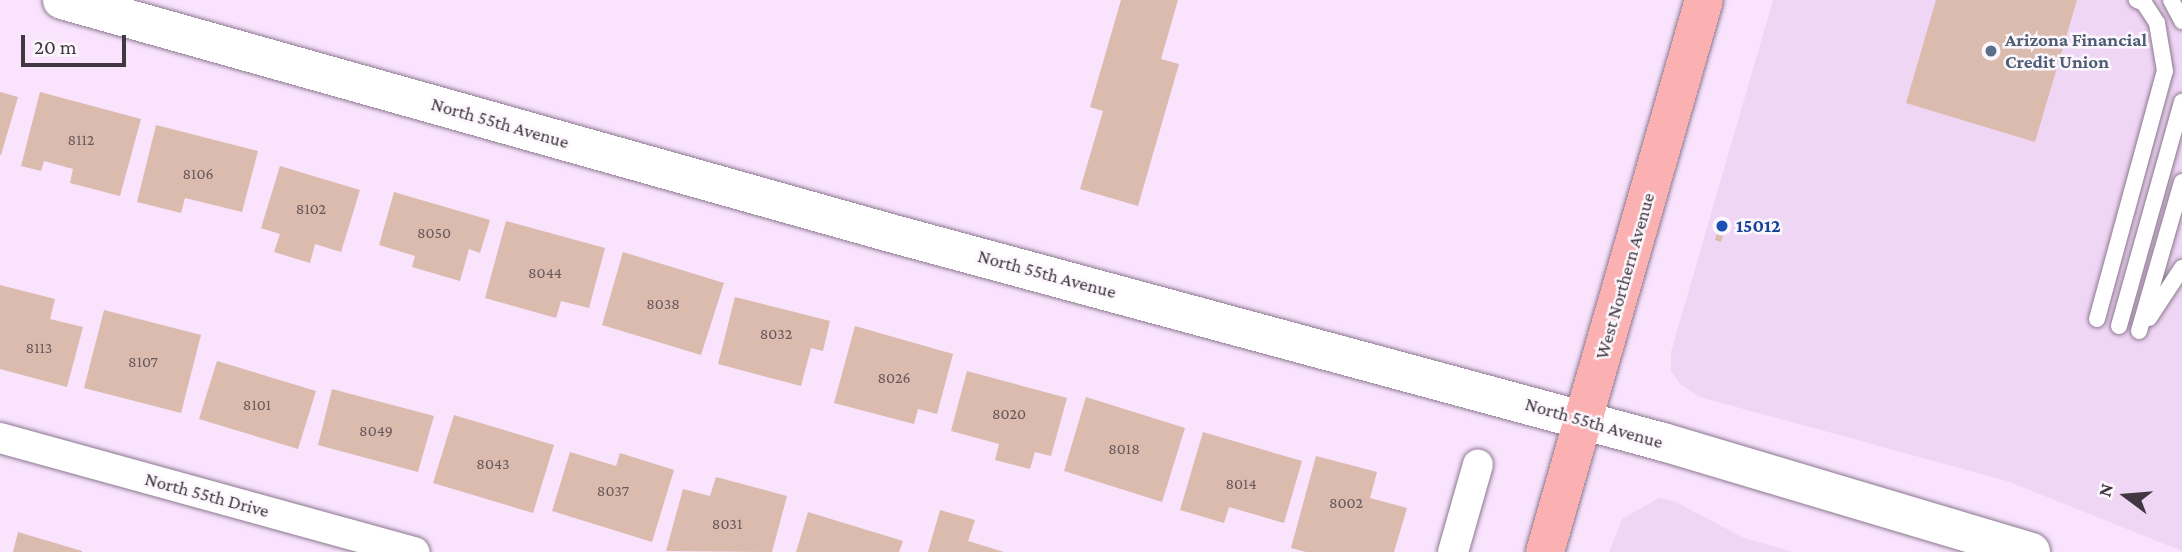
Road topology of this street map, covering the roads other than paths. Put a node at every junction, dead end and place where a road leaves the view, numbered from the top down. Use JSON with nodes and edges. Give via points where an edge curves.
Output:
{"nodes":[{"id":1,"x":62,"y":0,"type":"edge"},
{"id":2,"x":1704,"y":0,"type":"edge"},
{"id":3,"x":2137,"y":0,"type":"edge"},
{"id":4,"x":2171,"y":0,"type":"edge"},
{"id":5,"x":2182,"y":21,"type":"edge"},
{"id":6,"x":2182,"y":102,"type":"edge"},
{"id":7,"x":2182,"y":182,"type":"edge"},
{"id":8,"x":2182,"y":268,"type":"edge"},
{"id":9,"x":2097,"y":318,"type":"dead end"},
{"id":10,"x":2119,"y":326,"type":"dead end"},
{"id":11,"x":1584,"y":420,"type":"junction"},
{"id":12,"x":0,"y":438,"type":"edge"},
{"id":13,"x":1478,"y":464,"type":"dead end"},
{"id":14,"x":415,"y":552,"type":"edge"},
{"id":15,"x":1453,"y":552,"type":"edge"},
{"id":16,"x":1545,"y":552,"type":"edge"},
{"id":17,"x":2031,"y":552,"type":"edge"}],
"edges":[{"from":1,"to":11,"type":"street","name":"North 55th Avenue","via":[[869,227]]},
{"from":2,"to":11,"type":"main road","name":"West Northern Avenue"},
{"from":3,"to":9,"type":"lane","via":[[2157,23],[2165,71]]},
{"from":4,"to":5,"type":"lane"},
{"from":6,"to":10,"type":"lane"},
{"from":7,"to":8,"type":"lane","via":[[2139,331]]},
{"from":11,"to":16,"type":"main road","name":"West Northern Avenue"},
{"from":11,"to":17,"type":"street","name":"North 55th Avenue"},
{"from":12,"to":14,"type":"street","name":"North 55th Drive"},
{"from":13,"to":15,"type":"street"}]}
